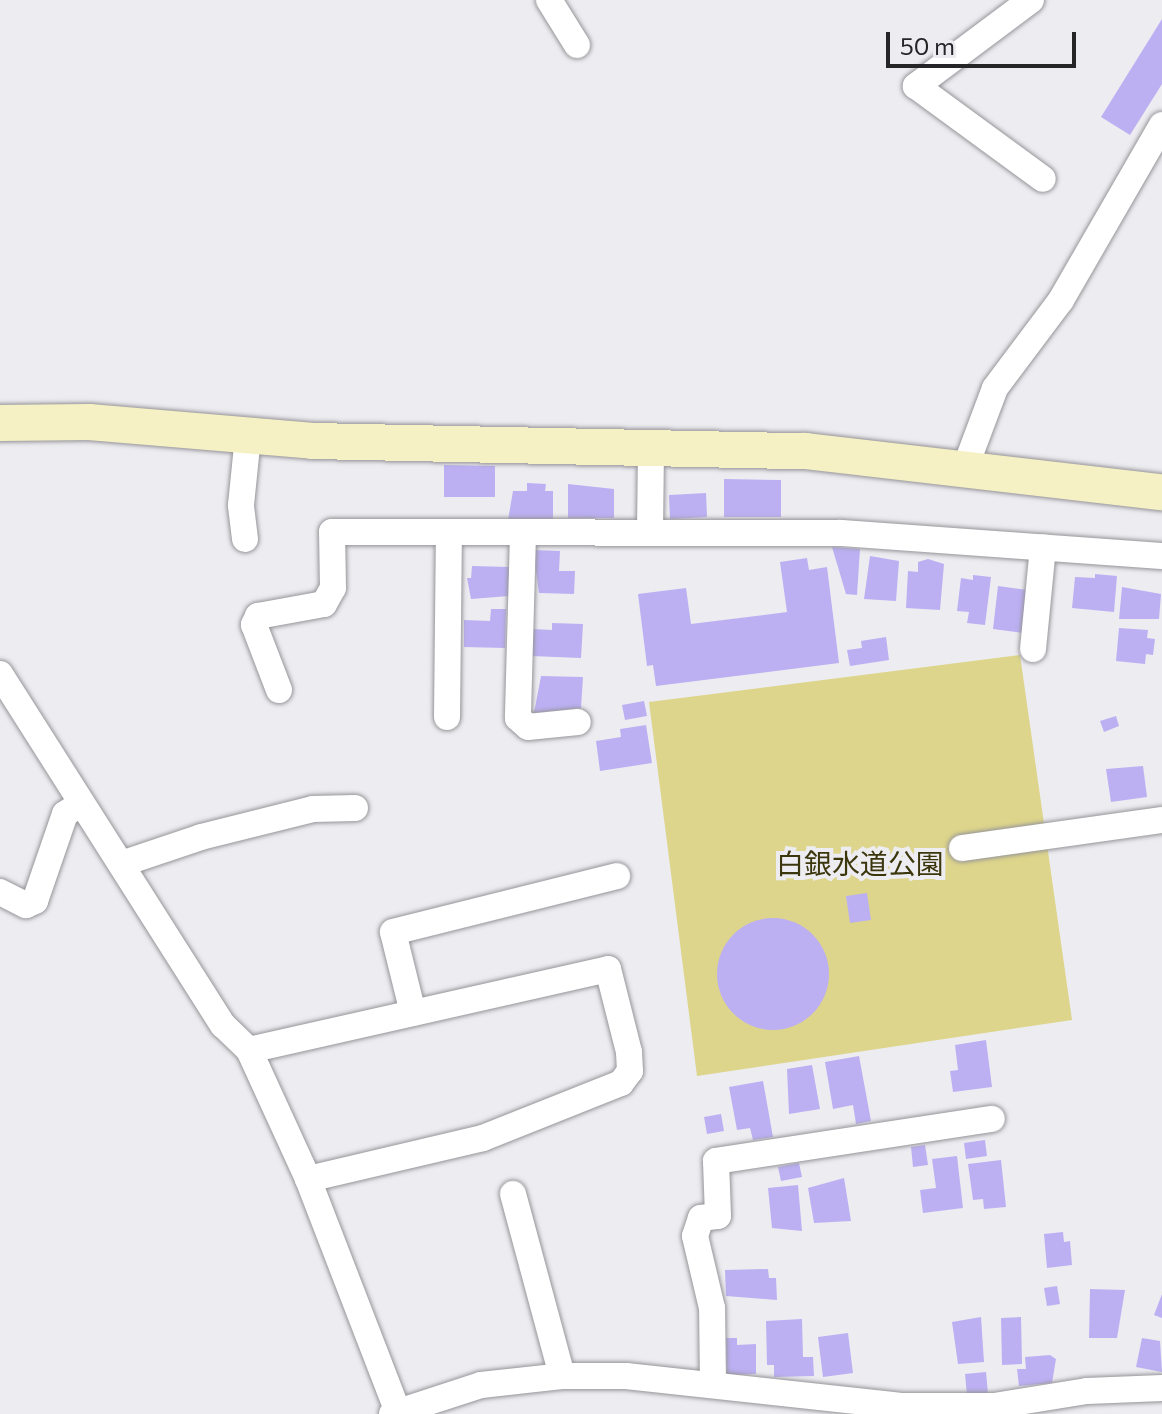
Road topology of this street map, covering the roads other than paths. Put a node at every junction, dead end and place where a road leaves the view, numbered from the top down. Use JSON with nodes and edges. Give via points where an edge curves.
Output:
{"nodes":[{"id":1,"x":549,"y":0,"type":"edge"},
{"id":2,"x":1031,"y":0,"type":"edge"},
{"id":3,"x":577,"y":45,"type":"dead end"},
{"id":4,"x":1162,"y":125,"type":"edge"},
{"id":5,"x":1043,"y":179,"type":"dead end"},
{"id":6,"x":0,"y":423,"type":"edge"},
{"id":7,"x":248,"y":436,"type":"junction"},
{"id":8,"x":651,"y":449,"type":"junction"},
{"id":9,"x":965,"y":468,"type":"junction"},
{"id":10,"x":1162,"y":492,"type":"edge"},
{"id":11,"x":650,"y":531,"type":"junction"},
{"id":12,"x":449,"y":533,"type":"junction"},
{"id":13,"x":523,"y":534,"type":"junction"},
{"id":14,"x":245,"y":539,"type":"dead end"},
{"id":15,"x":1043,"y":547,"type":"junction"},
{"id":16,"x":1162,"y":556,"type":"edge"},
{"id":17,"x":1033,"y":649,"type":"dead end"},
{"id":18,"x":0,"y":674,"type":"edge"},
{"id":19,"x":279,"y":690,"type":"dead end"},
{"id":20,"x":447,"y":717,"type":"dead end"},
{"id":21,"x":578,"y":722,"type":"dead end"},
{"id":22,"x":80,"y":804,"type":"junction"},
{"id":23,"x":355,"y":808,"type":"dead end"},
{"id":24,"x":1162,"y":820,"type":"edge"},
{"id":25,"x":962,"y":848,"type":"dead end"},
{"id":26,"x":121,"y":864,"type":"junction"},
{"id":27,"x":617,"y":876,"type":"dead end"},
{"id":28,"x":0,"y":892,"type":"edge"},
{"id":29,"x":413,"y":1013,"type":"junction"},
{"id":30,"x":249,"y":1050,"type":"junction"},
{"id":31,"x":992,"y":1119,"type":"dead end"},
{"id":32,"x":308,"y":1179,"type":"junction"},
{"id":33,"x":513,"y":1194,"type":"dead end"},
{"id":34,"x":562,"y":1376,"type":"junction"},
{"id":35,"x":713,"y":1385,"type":"junction"},
{"id":36,"x":1162,"y":1388,"type":"edge"},
{"id":37,"x":395,"y":1413,"type":"edge"}],
"edges":[{"from":1,"to":3,"type":"street"},
{"from":2,"to":5,"type":"street","via":[[916,86]]},
{"from":4,"to":9,"type":"street","via":[[1061,300],[995,388]]},
{"from":6,"to":7,"type":"street","via":[[89,422]]},
{"from":7,"to":8,"type":"street"},
{"from":7,"to":14,"type":"street","via":[[241,505]]},
{"from":8,"to":9,"type":"street","via":[[805,451]]},
{"from":8,"to":11,"type":"street"},
{"from":9,"to":10,"type":"street"},
{"from":11,"to":13,"type":"street"},
{"from":11,"to":15,"type":"street","via":[[841,533]]},
{"from":12,"to":13,"type":"street"},
{"from":12,"to":19,"type":"street","via":[[332,532],[333,588],[324,604],[258,616],[254,625]]},
{"from":12,"to":20,"type":"street"},
{"from":13,"to":21,"type":"street","via":[[518,718],[528,727]]},
{"from":15,"to":16,"type":"street"},
{"from":15,"to":17,"type":"street"},
{"from":18,"to":22,"type":"street"},
{"from":22,"to":26,"type":"street"},
{"from":22,"to":28,"type":"street","via":[[65,814],[35,901],[26,905]]},
{"from":23,"to":26,"type":"street","via":[[313,809]]},
{"from":24,"to":25,"type":"street"},
{"from":26,"to":30,"type":"street","via":[[223,1025]]},
{"from":27,"to":29,"type":"street","via":[[393,932]]},
{"from":29,"to":30,"type":"street"},
{"from":29,"to":32,"type":"street","via":[[608,969],[630,1071],[621,1083],[597,1094],[483,1138]]},
{"from":30,"to":32,"type":"street"},
{"from":31,"to":35,"type":"street","via":[[716,1161],[718,1216],[701,1218],[695,1236],[712,1308]]},
{"from":32,"to":37,"type":"street"},
{"from":33,"to":34,"type":"street"},
{"from":34,"to":35,"type":"street"},
{"from":34,"to":37,"type":"street","via":[[481,1385]]},
{"from":35,"to":36,"type":"street","via":[[903,1406],[994,1406],[1087,1391]]}]}
